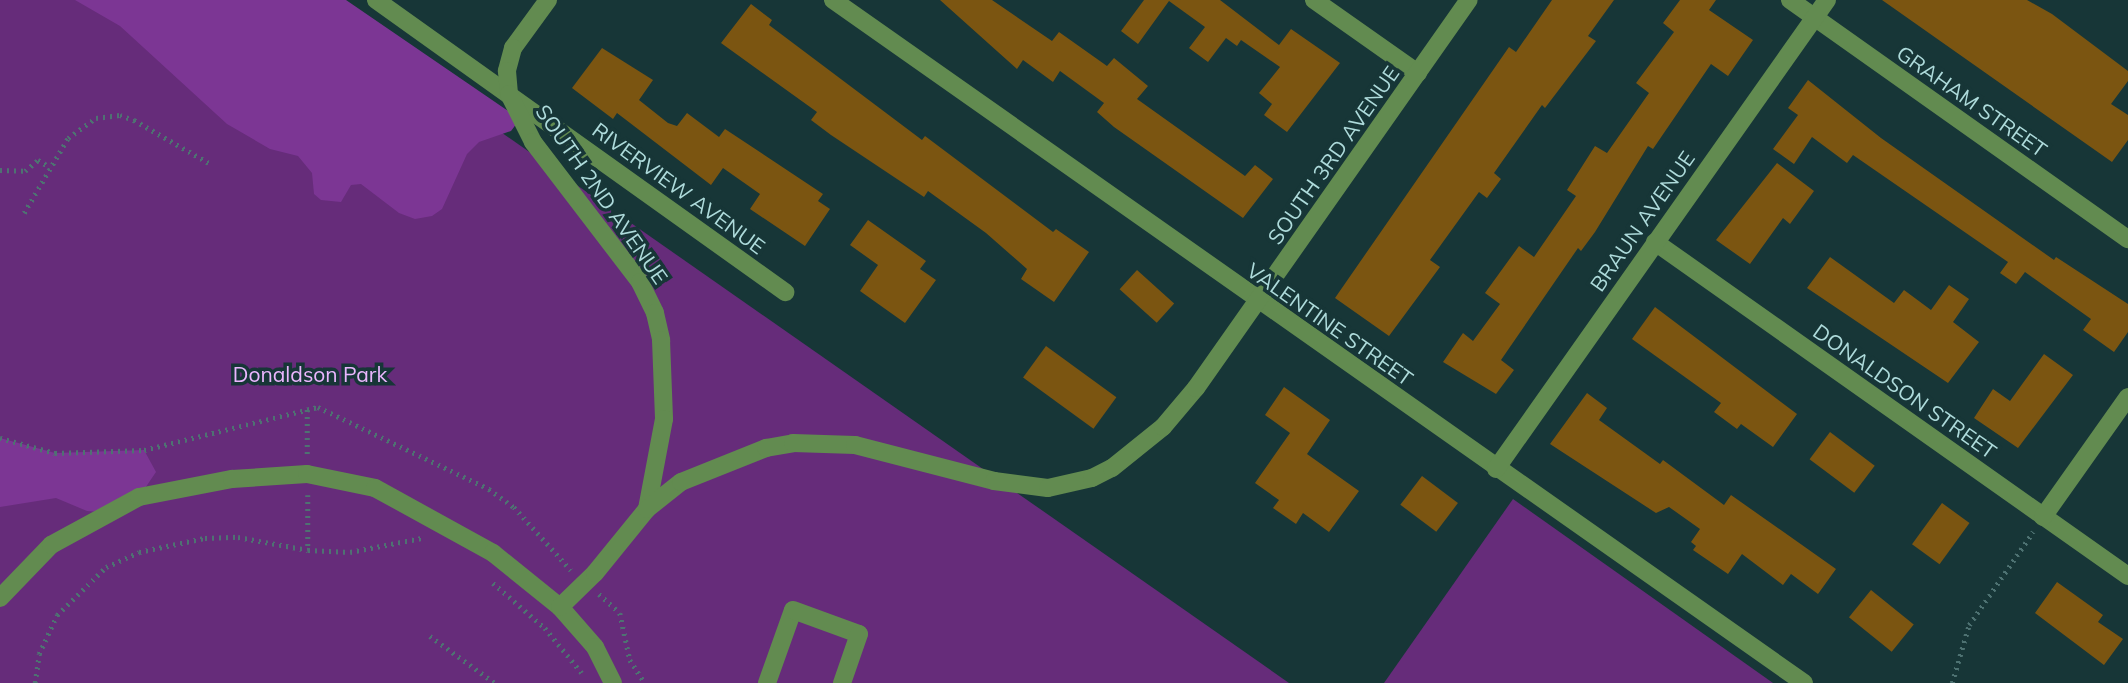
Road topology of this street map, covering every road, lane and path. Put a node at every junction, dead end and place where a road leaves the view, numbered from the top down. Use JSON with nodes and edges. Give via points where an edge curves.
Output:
{"nodes":[{"id":1,"x":376,"y":0,"type":"edge"},
{"id":2,"x":548,"y":0,"type":"edge"},
{"id":3,"x":832,"y":0,"type":"edge"},
{"id":4,"x":1314,"y":0,"type":"edge"},
{"id":5,"x":1469,"y":0,"type":"edge"},
{"id":6,"x":1790,"y":0,"type":"edge"},
{"id":7,"x":1827,"y":0,"type":"edge"},
{"id":8,"x":1814,"y":18,"type":"junction"},
{"id":9,"x":1418,"y":73,"type":"junction"},
{"id":10,"x":509,"y":94,"type":"junction"},
{"id":11,"x":209,"y":163,"type":"dead end"},
{"id":12,"x":50,"y":167,"type":"junction"},
{"id":13,"x":0,"y":170,"type":"edge"},
{"id":14,"x":24,"y":213,"type":"dead end"},
{"id":15,"x":2128,"y":239,"type":"edge"},
{"id":16,"x":1655,"y":242,"type":"junction"},
{"id":17,"x":785,"y":292,"type":"dead end"},
{"id":18,"x":1258,"y":301,"type":"junction"},
{"id":19,"x":2128,"y":397,"type":"edge"},
{"id":20,"x":1496,"y":469,"type":"junction"},
{"id":21,"x":647,"y":509,"type":"junction"},
{"id":22,"x":2043,"y":517,"type":"junction"},
{"id":23,"x":433,"y":540,"type":"dead end"},
{"id":24,"x":484,"y":575,"type":"dead end"},
{"id":25,"x":2128,"y":576,"type":"edge"},
{"id":26,"x":0,"y":598,"type":"edge"},
{"id":27,"x":560,"y":607,"type":"junction"},
{"id":28,"x":430,"y":636,"type":"dead end"},
{"id":29,"x":35,"y":683,"type":"edge"},
{"id":30,"x":495,"y":683,"type":"edge"},
{"id":31,"x":588,"y":683,"type":"edge"},
{"id":32,"x":613,"y":683,"type":"edge"},
{"id":33,"x":767,"y":683,"type":"edge"},
{"id":34,"x":842,"y":683,"type":"edge"},
{"id":35,"x":1804,"y":683,"type":"edge"},
{"id":36,"x":1952,"y":683,"type":"edge"}],
"edges":[{"from":1,"to":10,"type":"street","name":"RIVERVIEW AVENUE"},
{"from":2,"to":10,"type":"street","name":"SOUTH 2ND AVENUE","via":[[513,48],[507,71]]},
{"from":3,"to":18,"type":"street","name":"VALENTINE STREET"},
{"from":4,"to":9,"type":"street"},
{"from":5,"to":9,"type":"street","name":"SOUTH 3RD AVENUE"},
{"from":6,"to":8,"type":"street","name":"GRAHAM STREET"},
{"from":7,"to":8,"type":"street","name":"BRAUN AVENUE"},
{"from":8,"to":15,"type":"street","name":"GRAHAM STREET"},
{"from":8,"to":16,"type":"street","name":"BRAUN AVENUE"},
{"from":9,"to":18,"type":"street","name":"SOUTH 3RD AVENUE"},
{"from":10,"to":17,"type":"street","name":"RIVERVIEW AVENUE"},
{"from":10,"to":21,"type":"street","name":"SOUTH 2ND AVENUE","via":[[533,142],[640,282],[655,313],[661,341],[664,419]]},
{"from":11,"to":12,"type":"path","via":[[121,115],[85,123],[68,138]]},
{"from":12,"to":13,"type":"path","via":[[38,160],[25,171]]},
{"from":12,"to":14,"type":"path"},
{"from":16,"to":20,"type":"street","name":"BRAUN AVENUE"},
{"from":16,"to":22,"type":"street","name":"DONALDSON STREET"},
{"from":18,"to":20,"type":"street","name":"VALENTINE STREET"},
{"from":18,"to":21,"type":"street","name":"SOUTH 3RD AVENUE","via":[[1163,427],[1136,452],[1092,478],[1048,488],[1021,485],[855,445],[793,443],[711,467],[681,482]]},
{"from":19,"to":22,"type":"street"},
{"from":20,"to":35,"type":"street","name":"VALENTINE STREET"},
{"from":21,"to":27,"type":"street","name":"SOUTH 3RD AVENUE","via":[[595,573]]},
{"from":22,"to":25,"type":"street","name":"DONALDSON STREET"},
{"from":22,"to":36,"type":"path","via":[[1969,625]]},
{"from":23,"to":29,"type":"path","via":[[391,542],[350,552],[308,550],[237,537],[205,538],[139,552],[106,567],[57,615],[39,654]]},
{"from":24,"to":31,"type":"path","via":[[573,657]]},
{"from":26,"to":27,"type":"street","via":[[51,545],[139,497],[232,479],[307,474],[375,488],[493,553]]},
{"from":27,"to":32,"type":"street","via":[[594,647]]},
{"from":28,"to":30,"type":"path"},
{"from":33,"to":34,"type":"street","via":[[793,610],[859,634]]}]}
